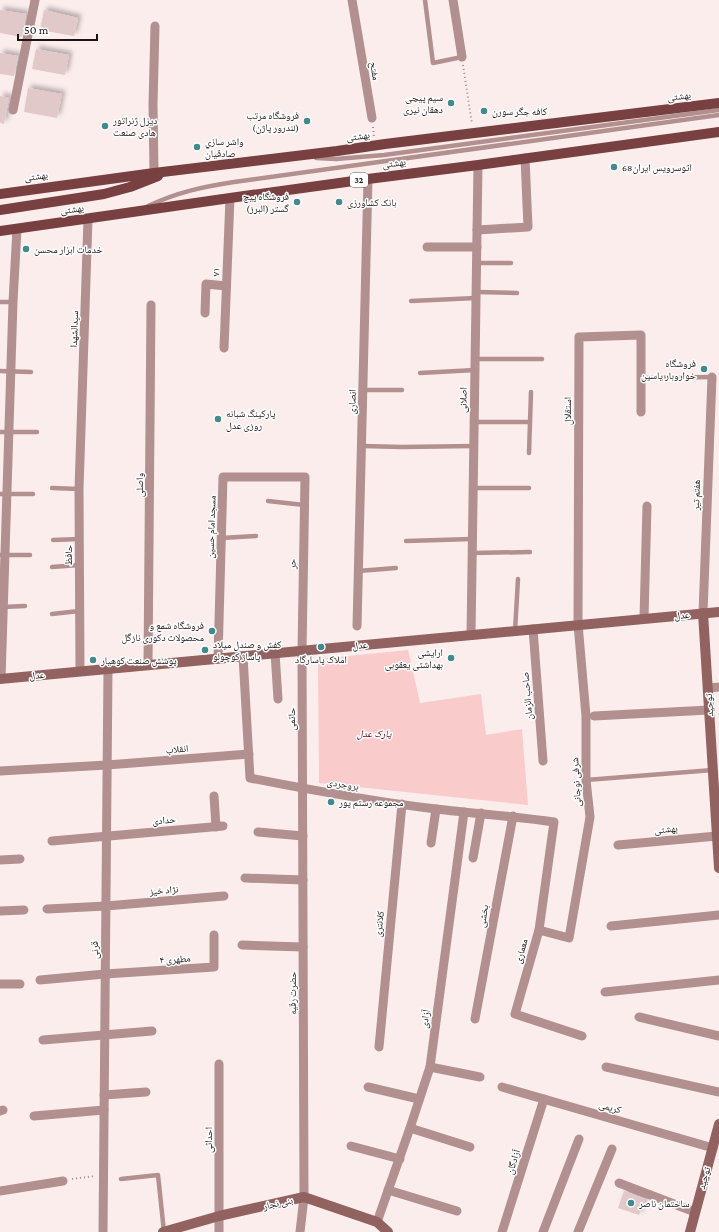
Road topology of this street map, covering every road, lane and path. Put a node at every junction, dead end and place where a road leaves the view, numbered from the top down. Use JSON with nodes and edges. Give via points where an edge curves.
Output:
{"nodes":[{"id":1,"x":35,"y":0,"type":"edge"},
{"id":2,"x":352,"y":0,"type":"edge"},
{"id":3,"x":424,"y":0,"type":"edge"},
{"id":4,"x":453,"y":0,"type":"edge"},
{"id":5,"x":155,"y":26,"type":"dead end"},
{"id":6,"x":462,"y":57,"type":"junction"},
{"id":7,"x":719,"y":103,"type":"edge"},
{"id":8,"x":13,"y":110,"type":"dead end"},
{"id":9,"x":719,"y":110,"type":"edge"},
{"id":10,"x":719,"y":115,"type":"edge"},
{"id":11,"x":372,"y":118,"type":"joint"},
{"id":12,"x":719,"y":132,"type":"edge"},
{"id":13,"x":474,"y":133,"type":"junction"},
{"id":14,"x":376,"y":146,"type":"junction"},
{"id":15,"x":296,"y":156,"type":"junction"},
{"id":16,"x":525,"y":158,"type":"junction"},
{"id":17,"x":478,"y":165,"type":"junction"},
{"id":18,"x":171,"y":171,"type":"junction"},
{"id":19,"x":154,"y":173,"type":"junction"},
{"id":20,"x":368,"y":179,"type":"junction"},
{"id":21,"x":0,"y":194,"type":"edge"},
{"id":22,"x":230,"y":198,"type":"junction"},
{"id":23,"x":0,"y":210,"type":"edge"},
{"id":24,"x":138,"y":211,"type":"junction"},
{"id":25,"x":88,"y":219,"type":"junction"},
{"id":26,"x":17,"y":229,"type":"junction"},
{"id":27,"x":477,"y":230,"type":"junction"},
{"id":28,"x":0,"y":231,"type":"edge"},
{"id":29,"x":477,"y":246,"type":"junction"},
{"id":30,"x":427,"y":247,"type":"dead end"},
{"id":31,"x":476,"y":263,"type":"junction"},
{"id":32,"x":511,"y":263,"type":"dead end"},
{"id":33,"x":226,"y":286,"type":"junction"},
{"id":34,"x":517,"y":293,"type":"dead end"},
{"id":35,"x":476,"y":295,"type":"junction"},
{"id":36,"x":411,"y":301,"type":"dead end"},
{"id":37,"x":0,"y":302,"type":"edge"},
{"id":38,"x":13,"y":302,"type":"junction"},
{"id":39,"x":151,"y":305,"type":"dead end"},
{"id":40,"x":205,"y":313,"type":"dead end"},
{"id":41,"x":224,"y":348,"type":"dead end"},
{"id":42,"x":475,"y":359,"type":"junction"},
{"id":43,"x":542,"y":359,"type":"dead end"},
{"id":44,"x":0,"y":370,"type":"edge"},
{"id":45,"x":475,"y":370,"type":"junction"},
{"id":46,"x":11,"y":372,"type":"junction"},
{"id":47,"x":31,"y":372,"type":"dead end"},
{"id":48,"x":420,"y":372,"type":"dead end"},
{"id":49,"x":712,"y":377,"type":"joint"},
{"id":50,"x":641,"y":378,"type":"junction"},
{"id":51,"x":363,"y":390,"type":"junction"},
{"id":52,"x":402,"y":390,"type":"dead end"},
{"id":53,"x":531,"y":392,"type":"dead end"},
{"id":54,"x":641,"y":412,"type":"dead end"},
{"id":55,"x":474,"y":422,"type":"junction"},
{"id":56,"x":530,"y":422,"type":"junction"},
{"id":57,"x":5,"y":432,"type":"edge"},
{"id":58,"x":37,"y":432,"type":"dead end"},
{"id":59,"x":81,"y":440,"type":"joint"},
{"id":60,"x":362,"y":446,"type":"junction"},
{"id":61,"x":474,"y":446,"type":"junction"},
{"id":62,"x":529,"y":453,"type":"dead end"},
{"id":63,"x":305,"y":477,"type":"joint"},
{"id":64,"x":52,"y":488,"type":"dead end"},
{"id":65,"x":473,"y":488,"type":"junction"},
{"id":66,"x":530,"y":488,"type":"dead end"},
{"id":67,"x":79,"y":489,"type":"junction"},
{"id":68,"x":4,"y":494,"type":"edge"},
{"id":69,"x":34,"y":494,"type":"dead end"},
{"id":70,"x":268,"y":501,"type":"dead end"},
{"id":71,"x":304,"y":505,"type":"junction"},
{"id":72,"x":647,"y":506,"type":"dead end"},
{"id":73,"x":256,"y":536,"type":"dead end"},
{"id":74,"x":221,"y":538,"type":"junction"},
{"id":75,"x":79,"y":539,"type":"junction"},
{"id":76,"x":472,"y":539,"type":"junction"},
{"id":77,"x":53,"y":540,"type":"dead end"},
{"id":78,"x":406,"y":541,"type":"dead end"},
{"id":79,"x":530,"y":552,"type":"dead end"},
{"id":80,"x":472,"y":553,"type":"junction"},
{"id":81,"x":3,"y":555,"type":"edge"},
{"id":82,"x":30,"y":555,"type":"dead end"},
{"id":83,"x":79,"y":565,"type":"junction"},
{"id":84,"x":52,"y":567,"type":"dead end"},
{"id":85,"x":396,"y":568,"type":"dead end"},
{"id":86,"x":358,"y":571,"type":"junction"},
{"id":87,"x":518,"y":579,"type":"dead end"},
{"id":88,"x":25,"y":606,"type":"dead end"},
{"id":89,"x":2,"y":607,"type":"edge"},
{"id":90,"x":79,"y":611,"type":"junction"},
{"id":91,"x":719,"y":612,"type":"edge"},
{"id":92,"x":703,"y":613,"type":"junction"},
{"id":93,"x":52,"y":614,"type":"dead end"},
{"id":94,"x":644,"y":618,"type":"junction"},
{"id":95,"x":578,"y":624,"type":"junction"},
{"id":96,"x":357,"y":626,"type":"dead end"},
{"id":97,"x":533,"y":629,"type":"junction"},
{"id":98,"x":515,"y":631,"type":"junction"},
{"id":99,"x":471,"y":635,"type":"junction"},
{"id":100,"x":302,"y":651,"type":"junction"},
{"id":101,"x":275,"y":653,"type":"junction"},
{"id":102,"x":243,"y":656,"type":"junction"},
{"id":103,"x":218,"y":658,"type":"junction"},
{"id":104,"x":148,"y":665,"type":"junction"},
{"id":105,"x":108,"y":669,"type":"junction"},
{"id":106,"x":80,"y":671,"type":"junction"},
{"id":107,"x":1,"y":679,"type":"edge"},
{"id":108,"x":719,"y":687,"type":"edge"},
{"id":109,"x":708,"y":688,"type":"junction"},
{"id":110,"x":278,"y":699,"type":"dead end"},
{"id":111,"x":709,"y":710,"type":"junction"},
{"id":112,"x":594,"y":716,"type":"dead end"},
{"id":113,"x":248,"y":754,"type":"junction"},
{"id":114,"x":715,"y":754,"type":"edge"},
{"id":115,"x":543,"y":761,"type":"dead end"},
{"id":116,"x":107,"y":766,"type":"junction"},
{"id":117,"x":713,"y":770,"type":"junction"},
{"id":118,"x":0,"y":771,"type":"edge"},
{"id":119,"x":586,"y":780,"type":"junction"},
{"id":120,"x":303,"y":788,"type":"junction"},
{"id":121,"x":214,"y":796,"type":"dead end"},
{"id":122,"x":402,"y":804,"type":"junction"},
{"id":123,"x":436,"y":809,"type":"junction"},
{"id":124,"x":464,"y":812,"type":"junction"},
{"id":125,"x":481,"y":813,"type":"junction"},
{"id":126,"x":513,"y":816,"type":"junction"},
{"id":127,"x":718,"y":820,"type":"edge"},
{"id":128,"x":554,"y":822,"type":"joint"},
{"id":129,"x":258,"y":832,"type":"dead end"},
{"id":130,"x":106,"y":836,"type":"junction"},
{"id":131,"x":303,"y":836,"type":"junction"},
{"id":132,"x":717,"y":836,"type":"junction"},
{"id":133,"x":52,"y":841,"type":"dead end"},
{"id":134,"x":431,"y":842,"type":"dead end"},
{"id":135,"x":618,"y":845,"type":"dead end"},
{"id":136,"x":473,"y":858,"type":"dead end"},
{"id":137,"x":20,"y":859,"type":"dead end"},
{"id":138,"x":0,"y":860,"type":"edge"},
{"id":139,"x":719,"y":868,"type":"edge"},
{"id":140,"x":245,"y":878,"type":"dead end"},
{"id":141,"x":303,"y":880,"type":"junction"},
{"id":142,"x":224,"y":896,"type":"dead end"},
{"id":143,"x":106,"y":906,"type":"junction"},
{"id":144,"x":47,"y":909,"type":"dead end"},
{"id":145,"x":24,"y":910,"type":"dead end"},
{"id":146,"x":0,"y":911,"type":"edge"},
{"id":147,"x":719,"y":915,"type":"edge"},
{"id":148,"x":611,"y":926,"type":"dead end"},
{"id":149,"x":539,"y":930,"type":"junction"},
{"id":150,"x":214,"y":935,"type":"dead end"},
{"id":151,"x":242,"y":946,"type":"dead end"},
{"id":152,"x":303,"y":947,"type":"junction"},
{"id":153,"x":105,"y":974,"type":"junction"},
{"id":154,"x":40,"y":980,"type":"dead end"},
{"id":155,"x":719,"y":980,"type":"edge"},
{"id":156,"x":0,"y":984,"type":"edge"},
{"id":157,"x":20,"y":984,"type":"dead end"},
{"id":158,"x":605,"y":992,"type":"dead end"},
{"id":159,"x":639,"y":1017,"type":"dead end"},
{"id":160,"x":475,"y":1019,"type":"dead end"},
{"id":161,"x":152,"y":1031,"type":"dead end"},
{"id":162,"x":105,"y":1035,"type":"junction"},
{"id":163,"x":582,"y":1036,"type":"dead end"},
{"id":164,"x":719,"y":1036,"type":"edge"},
{"id":165,"x":43,"y":1040,"type":"dead end"},
{"id":166,"x":379,"y":1046,"type":"dead end"},
{"id":167,"x":219,"y":1064,"type":"dead end"},
{"id":168,"x":430,"y":1067,"type":"junction"},
{"id":169,"x":606,"y":1067,"type":"dead end"},
{"id":170,"x":480,"y":1077,"type":"dead end"},
{"id":171,"x":368,"y":1087,"type":"dead end"},
{"id":172,"x":502,"y":1087,"type":"dead end"},
{"id":173,"x":146,"y":1092,"type":"dead end"},
{"id":174,"x":719,"y":1092,"type":"edge"},
{"id":175,"x":104,"y":1095,"type":"junction"},
{"id":176,"x":420,"y":1099,"type":"junction"},
{"id":177,"x":544,"y":1099,"type":"junction"},
{"id":178,"x":104,"y":1110,"type":"junction"},
{"id":179,"x":34,"y":1116,"type":"dead end"},
{"id":180,"x":719,"y":1124,"type":"edge"},
{"id":181,"x":410,"y":1128,"type":"junction"},
{"id":182,"x":579,"y":1138,"type":"dead end"},
{"id":183,"x":351,"y":1146,"type":"dead end"},
{"id":184,"x":470,"y":1147,"type":"dead end"},
{"id":185,"x":713,"y":1148,"type":"junction"},
{"id":186,"x":612,"y":1149,"type":"dead end"},
{"id":187,"x":400,"y":1159,"type":"junction"},
{"id":188,"x":104,"y":1174,"type":"junction"},
{"id":189,"x":121,"y":1179,"type":"dead end"},
{"id":190,"x":62,"y":1181,"type":"joint"},
{"id":191,"x":619,"y":1183,"type":"dead end"},
{"id":192,"x":388,"y":1190,"type":"junction"},
{"id":193,"x":0,"y":1191,"type":"edge"},
{"id":194,"x":304,"y":1197,"type":"junction"},
{"id":195,"x":457,"y":1211,"type":"dead end"},
{"id":196,"x":695,"y":1212,"type":"junction"},
{"id":197,"x":219,"y":1216,"type":"junction"},
{"id":198,"x":377,"y":1222,"type":"junction"},
{"id":199,"x":103,"y":1232,"type":"edge"},
{"id":200,"x":164,"y":1232,"type":"edge"},
{"id":201,"x":219,"y":1232,"type":"edge"},
{"id":202,"x":300,"y":1232,"type":"edge"},
{"id":203,"x":388,"y":1232,"type":"edge"},
{"id":204,"x":502,"y":1232,"type":"edge"},
{"id":205,"x":543,"y":1232,"type":"edge"},
{"id":206,"x":578,"y":1232,"type":"edge"},
{"id":207,"x":690,"y":1232,"type":"edge"}],
"edges":[{"from":1,"to":8,"type":"street"},
{"from":2,"to":11,"type":"street","name":"مفتح"},
{"from":3,"to":6,"type":"lane","via":[[433,63]]},
{"from":4,"to":6,"type":"street"},
{"from":5,"to":19,"type":"street","via":[[152,104]]},
{"from":6,"to":13,"type":"path"},
{"from":7,"to":13,"type":"main road","name":"بهشتی"},
{"from":9,"to":15,"type":"lane","via":[[384,155],[336,159]]},
{"from":10,"to":24,"type":"lane","via":[[219,184],[169,196]]},
{"from":11,"to":14,"type":"path"},
{"from":12,"to":16,"type":"main road","name":"بهشتى","number":"32"},
{"from":13,"to":14,"type":"main road","name":"بهشتی"},
{"from":14,"to":15,"type":"main road","name":"بهشتی"},
{"from":15,"to":18,"type":"main road","name":"بهشتی"},
{"from":16,"to":17,"type":"main road","name":"بهشتى","number":"32"},
{"from":16,"to":27,"type":"street","via":[[528,227]]},
{"from":17,"to":20,"type":"main road","name":"بهشتى","number":"32"},
{"from":17,"to":27,"type":"street","name":"اصلانی"},
{"from":18,"to":19,"type":"main road","name":"بهشتی"},
{"from":18,"to":23,"type":"main road","via":[[104,194]]},
{"from":19,"to":21,"type":"main road","name":"بهشتی"},
{"from":20,"to":22,"type":"main road","name":"بهشتى","number":"32"},
{"from":20,"to":51,"type":"street","name":"انصاری"},
{"from":22,"to":24,"type":"main road","name":"بهشتى","number":"32"},
{"from":22,"to":33,"type":"street","name":"۷۱"},
{"from":24,"to":25,"type":"main road","name":"بهشتى","number":"32"},
{"from":25,"to":26,"type":"main road","name":"بهشتى","number":"32"},
{"from":25,"to":59,"type":"street","name":"سیدالشهدا"},
{"from":26,"to":28,"type":"main road","name":"بهشتى","number":"32"},
{"from":26,"to":38,"type":"street"},
{"from":27,"to":29,"type":"street","name":"اصلانی"},
{"from":29,"to":30,"type":"street"},
{"from":29,"to":31,"type":"street","name":"اصلانی"},
{"from":31,"to":32,"type":"lane"},
{"from":31,"to":35,"type":"street","name":"اصلانی"},
{"from":33,"to":40,"type":"street","via":[[206,284]]},
{"from":33,"to":41,"type":"street","name":"۷۱"},
{"from":34,"to":35,"type":"lane"},
{"from":35,"to":36,"type":"lane"},
{"from":35,"to":42,"type":"street","name":"اصلانی"},
{"from":37,"to":38,"type":"lane"},
{"from":38,"to":46,"type":"street"},
{"from":39,"to":104,"type":"street","name":"واصلی"},
{"from":42,"to":43,"type":"lane"},
{"from":42,"to":45,"type":"street","name":"اصلانی"},
{"from":44,"to":46,"type":"lane"},
{"from":45,"to":48,"type":"lane"},
{"from":45,"to":55,"type":"street","name":"اصلانی"},
{"from":46,"to":47,"type":"lane"},
{"from":46,"to":57,"type":"street"},
{"from":49,"to":50,"type":"lane"},
{"from":49,"to":92,"type":"street","name":"هفتم تیر"},
{"from":50,"to":54,"type":"street","name":"استقلال"},
{"from":50,"to":95,"type":"street","name":"استقلال","via":[[641,335],[579,337]]},
{"from":51,"to":52,"type":"lane"},
{"from":51,"to":60,"type":"street","name":"انصاری"},
{"from":53,"to":56,"type":"lane"},
{"from":55,"to":56,"type":"lane"},
{"from":55,"to":61,"type":"street","name":"اصلانی"},
{"from":56,"to":62,"type":"lane"},
{"from":57,"to":58,"type":"lane"},
{"from":57,"to":68,"type":"street"},
{"from":59,"to":67,"type":"street","name":"حافظ"},
{"from":60,"to":61,"type":"lane"},
{"from":60,"to":86,"type":"street","name":"انصاری"},
{"from":61,"to":65,"type":"street","name":"اصلانی"},
{"from":63,"to":71,"type":"street","name":"حر"},
{"from":63,"to":74,"type":"street","name":"مسجد امام حسین","via":[[223,477]]},
{"from":64,"to":67,"type":"lane"},
{"from":65,"to":66,"type":"lane"},
{"from":65,"to":76,"type":"street","name":"اصلانی"},
{"from":67,"to":75,"type":"street","name":"حافظ"},
{"from":68,"to":69,"type":"lane"},
{"from":68,"to":81,"type":"street"},
{"from":70,"to":71,"type":"lane"},
{"from":71,"to":100,"type":"street","name":"حر"},
{"from":72,"to":94,"type":"street"},
{"from":73,"to":74,"type":"lane"},
{"from":74,"to":103,"type":"street","name":"مسجد امام حسین"},
{"from":75,"to":77,"type":"lane"},
{"from":75,"to":83,"type":"street","name":"حافظ"},
{"from":76,"to":78,"type":"lane"},
{"from":76,"to":80,"type":"street","name":"اصلانی"},
{"from":79,"to":80,"type":"lane"},
{"from":80,"to":99,"type":"street","name":"اصلانی"},
{"from":81,"to":82,"type":"lane"},
{"from":81,"to":89,"type":"street"},
{"from":83,"to":84,"type":"lane"},
{"from":83,"to":90,"type":"street","name":"حافظ"},
{"from":85,"to":86,"type":"lane"},
{"from":86,"to":96,"type":"street","name":"انصاری"},
{"from":87,"to":98,"type":"lane"},
{"from":88,"to":89,"type":"lane"},
{"from":89,"to":107,"type":"street"},
{"from":90,"to":93,"type":"lane"},
{"from":90,"to":106,"type":"street","name":"حافظ"},
{"from":91,"to":92,"type":"street","name":"عدل"},
{"from":92,"to":94,"type":"street","name":"عدل"},
{"from":92,"to":109,"type":"street","name":"توحید"},
{"from":94,"to":95,"type":"street","name":"عدل"},
{"from":95,"to":97,"type":"street","name":"عدل"},
{"from":95,"to":119,"type":"street","name":"شرفی نوجانی","via":[[586,716]]},
{"from":97,"to":98,"type":"street","name":"عدل"},
{"from":97,"to":115,"type":"street","name":"صاحب الزمان"},
{"from":98,"to":99,"type":"street","name":"عدل"},
{"from":99,"to":100,"type":"street","name":"عدل"},
{"from":100,"to":101,"type":"street","name":"عدل"},
{"from":100,"to":120,"type":"street","name":"حاتمی"},
{"from":101,"to":102,"type":"street","name":"عدل"},
{"from":101,"to":110,"type":"street"},
{"from":102,"to":103,"type":"street","name":"عدل"},
{"from":102,"to":113,"type":"street","name":"بروجردی"},
{"from":103,"to":104,"type":"street","name":"عدل"},
{"from":104,"to":105,"type":"street","name":"عدل"},
{"from":105,"to":106,"type":"street","name":"عدل"},
{"from":105,"to":116,"type":"street","name":"قرنی"},
{"from":106,"to":107,"type":"street","name":"عدل"},
{"from":108,"to":109,"type":"street"},
{"from":109,"to":111,"type":"street","name":"توحید"},
{"from":111,"to":112,"type":"street"},
{"from":111,"to":114,"type":"street","name":"توحید"},
{"from":113,"to":116,"type":"street","name":"انقلاب"},
{"from":113,"to":120,"type":"street","name":"بروجردی","via":[[250,778]]},
{"from":114,"to":117,"type":"street","name":"توحید"},
{"from":116,"to":118,"type":"street","name":"انقلاب"},
{"from":116,"to":130,"type":"street","name":"قرنی"},
{"from":117,"to":119,"type":"lane"},
{"from":117,"to":127,"type":"street","name":"توحید"},
{"from":119,"to":149,"type":"street","name":"شرفی نوجانی","via":[[590,817],[569,938]]},
{"from":120,"to":122,"type":"street","name":"بروجردی"},
{"from":120,"to":131,"type":"street","name":"حضرت رقیه"},
{"from":121,"to":130,"type":"street","name":"حدادی","via":[[219,827]]},
{"from":122,"to":123,"type":"street","name":"بروجردی"},
{"from":122,"to":166,"type":"street","name":"کلانتری"},
{"from":123,"to":124,"type":"street","name":"بروجردی"},
{"from":123,"to":134,"type":"street"},
{"from":124,"to":125,"type":"street","name":"بروجردی"},
{"from":124,"to":168,"type":"street","name":"آزادی"},
{"from":125,"to":126,"type":"street","name":"بروجردی"},
{"from":125,"to":136,"type":"street"},
{"from":126,"to":128,"type":"street","name":"بروجردی"},
{"from":126,"to":160,"type":"street","name":"بخشی"},
{"from":127,"to":132,"type":"street","name":"توحید"},
{"from":128,"to":149,"type":"street","name":"معماری"},
{"from":129,"to":131,"type":"street"},
{"from":130,"to":133,"type":"street","name":"حدادی"},
{"from":130,"to":143,"type":"street","name":"قرنی"},
{"from":131,"to":141,"type":"street","name":"حضرت رقیه"},
{"from":132,"to":135,"type":"street","name":"بهشتی"},
{"from":132,"to":139,"type":"street","name":"توحید"},
{"from":137,"to":138,"type":"street"},
{"from":140,"to":141,"type":"street"},
{"from":141,"to":152,"type":"street","name":"حضرت رقیه"},
{"from":142,"to":143,"type":"street","name":"نژاد خیز"},
{"from":143,"to":144,"type":"street","name":"نژاد خیز"},
{"from":143,"to":153,"type":"street","name":"قرنی"},
{"from":145,"to":146,"type":"street"},
{"from":147,"to":148,"type":"street"},
{"from":149,"to":163,"type":"street","name":"معماری","via":[[515,1014]]},
{"from":150,"to":153,"type":"street","name":"مطهری ۴","via":[[214,967]]},
{"from":151,"to":152,"type":"street"},
{"from":152,"to":194,"type":"street","name":"حضرت رقیه"},
{"from":153,"to":154,"type":"street"},
{"from":153,"to":162,"type":"street","name":"قرنی"},
{"from":155,"to":158,"type":"street"},
{"from":156,"to":157,"type":"street"},
{"from":159,"to":164,"type":"street"},
{"from":161,"to":162,"type":"street"},
{"from":162,"to":165,"type":"street"},
{"from":162,"to":175,"type":"street","name":"قرنی"},
{"from":167,"to":197,"type":"street","name":"احداثی"},
{"from":168,"to":170,"type":"street"},
{"from":168,"to":176,"type":"street","name":"آزادی"},
{"from":169,"to":174,"type":"street"},
{"from":171,"to":176,"type":"street"},
{"from":172,"to":177,"type":"street","name":"کریمی"},
{"from":173,"to":175,"type":"street"},
{"from":175,"to":178,"type":"street","name":"قرنی"},
{"from":176,"to":181,"type":"street","name":"آزادی"},
{"from":177,"to":185,"type":"street","name":"کریمی"},
{"from":177,"to":204,"type":"street","name":"آزادگان"},
{"from":178,"to":179,"type":"street"},
{"from":178,"to":188,"type":"street","name":"قرنی"},
{"from":180,"to":185,"type":"street","name":"توحید"},
{"from":181,"to":184,"type":"street"},
{"from":181,"to":187,"type":"street","name":"آزادی"},
{"from":182,"to":205,"type":"street"},
{"from":183,"to":187,"type":"street"},
{"from":185,"to":196,"type":"street","name":"توحید"},
{"from":186,"to":206,"type":"street"},
{"from":187,"to":192,"type":"street","name":"آزادی"},
{"from":188,"to":190,"type":"path"},
{"from":188,"to":199,"type":"street","name":"قرنی"},
{"from":189,"to":200,"type":"lane","via":[[158,1175]]},
{"from":190,"to":193,"type":"street"},
{"from":191,"to":196,"type":"street"},
{"from":192,"to":195,"type":"street"},
{"from":192,"to":198,"type":"street","name":"آزادی"},
{"from":194,"to":197,"type":"street","name":"بنی نجار"},
{"from":194,"to":198,"type":"street","name":"بنی نجار"},
{"from":194,"to":202,"type":"street","name":"حضرت رقیه"},
{"from":196,"to":207,"type":"street","name":"توحید"},
{"from":197,"to":200,"type":"street","name":"بنی نجار"},
{"from":197,"to":201,"type":"street","name":"احداثی"},
{"from":198,"to":203,"type":"street","name":"بنی نجار"}]}
